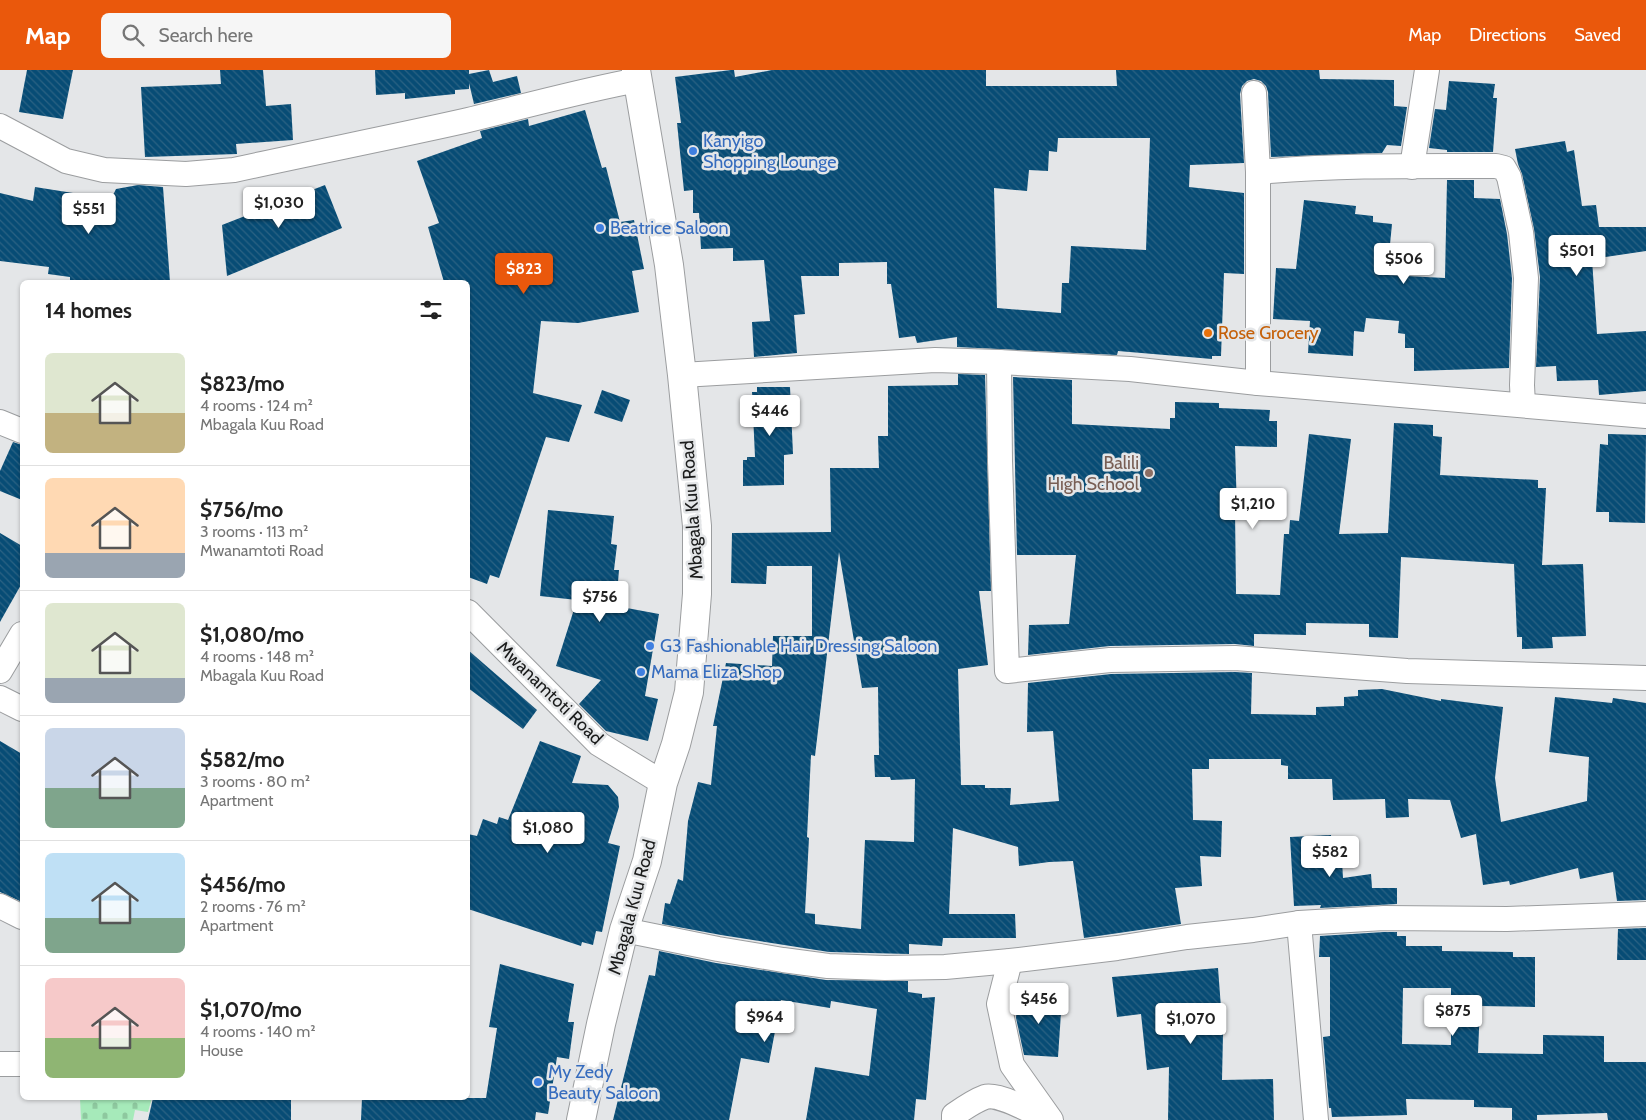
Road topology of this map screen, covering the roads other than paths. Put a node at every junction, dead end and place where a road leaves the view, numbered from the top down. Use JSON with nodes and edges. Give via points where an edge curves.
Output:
{"nodes":[{"id":1,"x":1427,"y":70,"type":"edge"},
{"id":2,"x":637,"y":75,"type":"edge"},
{"id":3,"x":1254,"y":93,"type":"dead end"},
{"id":4,"x":0,"y":126,"type":"edge"},
{"id":5,"x":1412,"y":166,"type":"junction"},
{"id":6,"x":1258,"y":172,"type":"junction"},
{"id":7,"x":999,"y":362,"type":"junction"},
{"id":8,"x":682,"y":374,"type":"junction"},
{"id":9,"x":1258,"y":383,"type":"junction"},
{"id":10,"x":1523,"y":405,"type":"junction"},
{"id":11,"x":1646,"y":416,"type":"edge"},
{"id":12,"x":0,"y":422,"type":"edge"},
{"id":13,"x":20,"y":430,"type":"edge"},
{"id":14,"x":470,"y":614,"type":"edge"},
{"id":15,"x":20,"y":637,"type":"edge"},
{"id":16,"x":0,"y":671,"type":"edge"},
{"id":17,"x":1646,"y":678,"type":"edge"},
{"id":18,"x":0,"y":698,"type":"edge"},
{"id":19,"x":20,"y":708,"type":"edge"},
{"id":20,"x":663,"y":783,"type":"junction"},
{"id":21,"x":0,"y":906,"type":"edge"},
{"id":22,"x":1646,"y":914,"type":"edge"},
{"id":23,"x":20,"y":916,"type":"edge"},
{"id":24,"x":1299,"y":922,"type":"junction"},
{"id":25,"x":624,"y":930,"type":"junction"},
{"id":26,"x":1010,"y":961,"type":"junction"},
{"id":27,"x":0,"y":1064,"type":"edge"},
{"id":28,"x":20,"y":1064,"type":"edge"},
{"id":29,"x":581,"y":1120,"type":"edge"},
{"id":30,"x":954,"y":1120,"type":"edge"},
{"id":31,"x":1049,"y":1120,"type":"edge"},
{"id":32,"x":1316,"y":1120,"type":"edge"}],
"edges":[{"from":1,"to":5,"type":"street"},
{"from":2,"to":4,"type":"street","via":[[467,120],[211,173],[104,170],[66,161]]},
{"from":2,"to":8,"type":"street","name":"Mbagala Kuu Road","via":[[669,265]]},
{"from":3,"to":6,"type":"street"},
{"from":5,"to":6,"type":"street"},
{"from":5,"to":10,"type":"street","via":[[1501,166],[1507,172],[1521,232],[1526,278]]},
{"from":6,"to":9,"type":"street"},
{"from":7,"to":8,"type":"street","via":[[934,360]]},
{"from":7,"to":9,"type":"street","via":[[1130,369]]},
{"from":7,"to":17,"type":"street","via":[[1007,670],[1110,660],[1235,658],[1407,670]]},
{"from":8,"to":20,"type":"street","name":"Mbagala Kuu Road","via":[[696,526],[697,594],[689,692]]},
{"from":9,"to":10,"type":"street"},
{"from":10,"to":11,"type":"street"},
{"from":12,"to":13,"type":"street"},
{"from":14,"to":20,"type":"street","name":"Mwanamtoti Road","via":[[599,744]]},
{"from":15,"to":16,"type":"street"},
{"from":18,"to":19,"type":"street"},
{"from":20,"to":25,"type":"street","name":"Mbagala Kuu Road","via":[[647,861]]},
{"from":21,"to":23,"type":"street"},
{"from":22,"to":24,"type":"street"},
{"from":24,"to":26,"type":"street"},
{"from":24,"to":32,"type":"street"},
{"from":25,"to":26,"type":"street","via":[[828,966],[945,967]]},
{"from":25,"to":29,"type":"street","name":"Mbagala Kuu Road"},
{"from":26,"to":31,"type":"street","via":[[999,1004],[1012,1065]]},
{"from":27,"to":28,"type":"street"},
{"from":30,"to":31,"type":"street","via":[[954,1115],[987,1096],[1020,1105]]}]}
